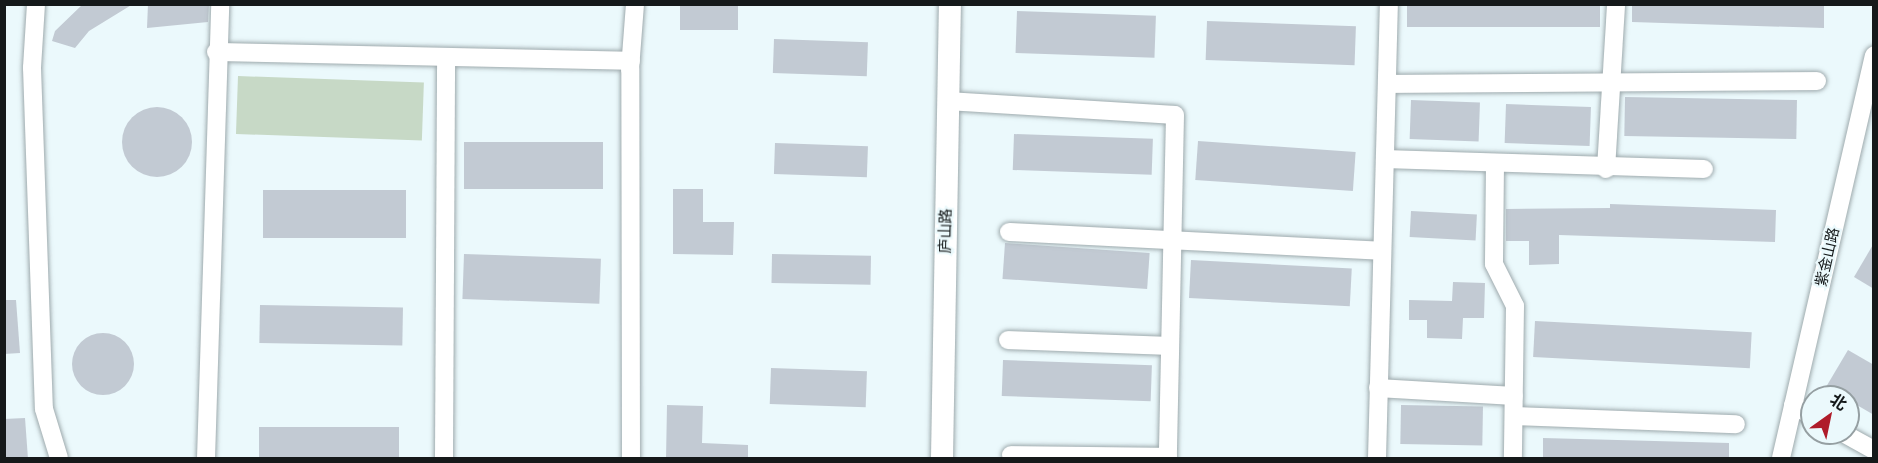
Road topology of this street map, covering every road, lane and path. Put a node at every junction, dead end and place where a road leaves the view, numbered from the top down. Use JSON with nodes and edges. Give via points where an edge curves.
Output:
{"nodes":[{"id":1,"x":36,"y":4,"type":"edge"},
{"id":2,"x":220,"y":4,"type":"edge"},
{"id":3,"x":635,"y":4,"type":"edge"},
{"id":4,"x":950,"y":4,"type":"edge"},
{"id":5,"x":1389,"y":4,"type":"edge"},
{"id":6,"x":1616,"y":4,"type":"edge"},
{"id":7,"x":216,"y":52,"type":"junction"},
{"id":8,"x":1874,"y":56,"type":"edge"},
{"id":9,"x":446,"y":57,"type":"junction"},
{"id":10,"x":631,"y":62,"type":"junction"},
{"id":11,"x":1817,"y":81,"type":"dead end"},
{"id":12,"x":1387,"y":84,"type":"junction"},
{"id":13,"x":1611,"y":85,"type":"junction"},
{"id":14,"x":948,"y":101,"type":"junction"},
{"id":15,"x":1385,"y":159,"type":"junction"},
{"id":16,"x":1495,"y":164,"type":"junction"},
{"id":17,"x":1606,"y":169,"type":"junction"},
{"id":18,"x":1704,"y":169,"type":"dead end"},
{"id":19,"x":1009,"y":232,"type":"dead end"},
{"id":20,"x":1171,"y":242,"type":"junction"},
{"id":21,"x":1382,"y":251,"type":"junction"},
{"id":22,"x":1008,"y":340,"type":"dead end"},
{"id":23,"x":1169,"y":346,"type":"junction"},
{"id":24,"x":1378,"y":388,"type":"junction"},
{"id":25,"x":1514,"y":396,"type":"junction"},
{"id":26,"x":1793,"y":405,"type":"junction"},
{"id":27,"x":1800,"y":409,"type":"edge"},
{"id":28,"x":1514,"y":416,"type":"junction"},
{"id":29,"x":1736,"y":424,"type":"dead end"},
{"id":30,"x":1860,"y":442,"type":"edge"},
{"id":31,"x":1874,"y":450,"type":"edge"},
{"id":32,"x":1011,"y":455,"type":"dead end"},
{"id":33,"x":1168,"y":458,"type":"edge"},
{"id":34,"x":59,"y":459,"type":"edge"},
{"id":35,"x":206,"y":459,"type":"edge"},
{"id":36,"x":444,"y":459,"type":"edge"},
{"id":37,"x":631,"y":459,"type":"edge"},
{"id":38,"x":942,"y":459,"type":"edge"},
{"id":39,"x":1377,"y":459,"type":"edge"},
{"id":40,"x":1513,"y":459,"type":"edge"},
{"id":41,"x":1781,"y":459,"type":"edge"}],
"edges":[{"from":1,"to":34,"type":"street","via":[[32,68],[44,409]]},
{"from":2,"to":7,"type":"street"},
{"from":3,"to":10,"type":"street"},
{"from":4,"to":14,"type":"street","name":"庐山路"},
{"from":5,"to":12,"type":"street"},
{"from":6,"to":13,"type":"street"},
{"from":7,"to":9,"type":"street"},
{"from":7,"to":35,"type":"street"},
{"from":8,"to":26,"type":"street","name":"紫金山路"},
{"from":9,"to":10,"type":"street"},
{"from":9,"to":36,"type":"street"},
{"from":10,"to":37,"type":"street"},
{"from":11,"to":13,"type":"street"},
{"from":12,"to":13,"type":"street"},
{"from":12,"to":15,"type":"street"},
{"from":13,"to":17,"type":"street"},
{"from":14,"to":20,"type":"street","via":[[1174,116]]},
{"from":14,"to":38,"type":"street","name":"庐山路"},
{"from":15,"to":16,"type":"street"},
{"from":15,"to":21,"type":"street"},
{"from":16,"to":17,"type":"street"},
{"from":16,"to":25,"type":"street","via":[[1494,264],[1515,306]]},
{"from":17,"to":18,"type":"street"},
{"from":19,"to":20,"type":"street"},
{"from":20,"to":21,"type":"street"},
{"from":20,"to":23,"type":"street"},
{"from":21,"to":24,"type":"street"},
{"from":22,"to":23,"type":"street"},
{"from":23,"to":33,"type":"street"},
{"from":24,"to":25,"type":"street"},
{"from":24,"to":39,"type":"street"},
{"from":25,"to":28,"type":"street"},
{"from":26,"to":27,"type":"street"},
{"from":26,"to":41,"type":"street","name":"紫金山路"},
{"from":28,"to":29,"type":"street"},
{"from":28,"to":40,"type":"street"},
{"from":30,"to":31,"type":"street"},
{"from":32,"to":33,"type":"street"}]}
